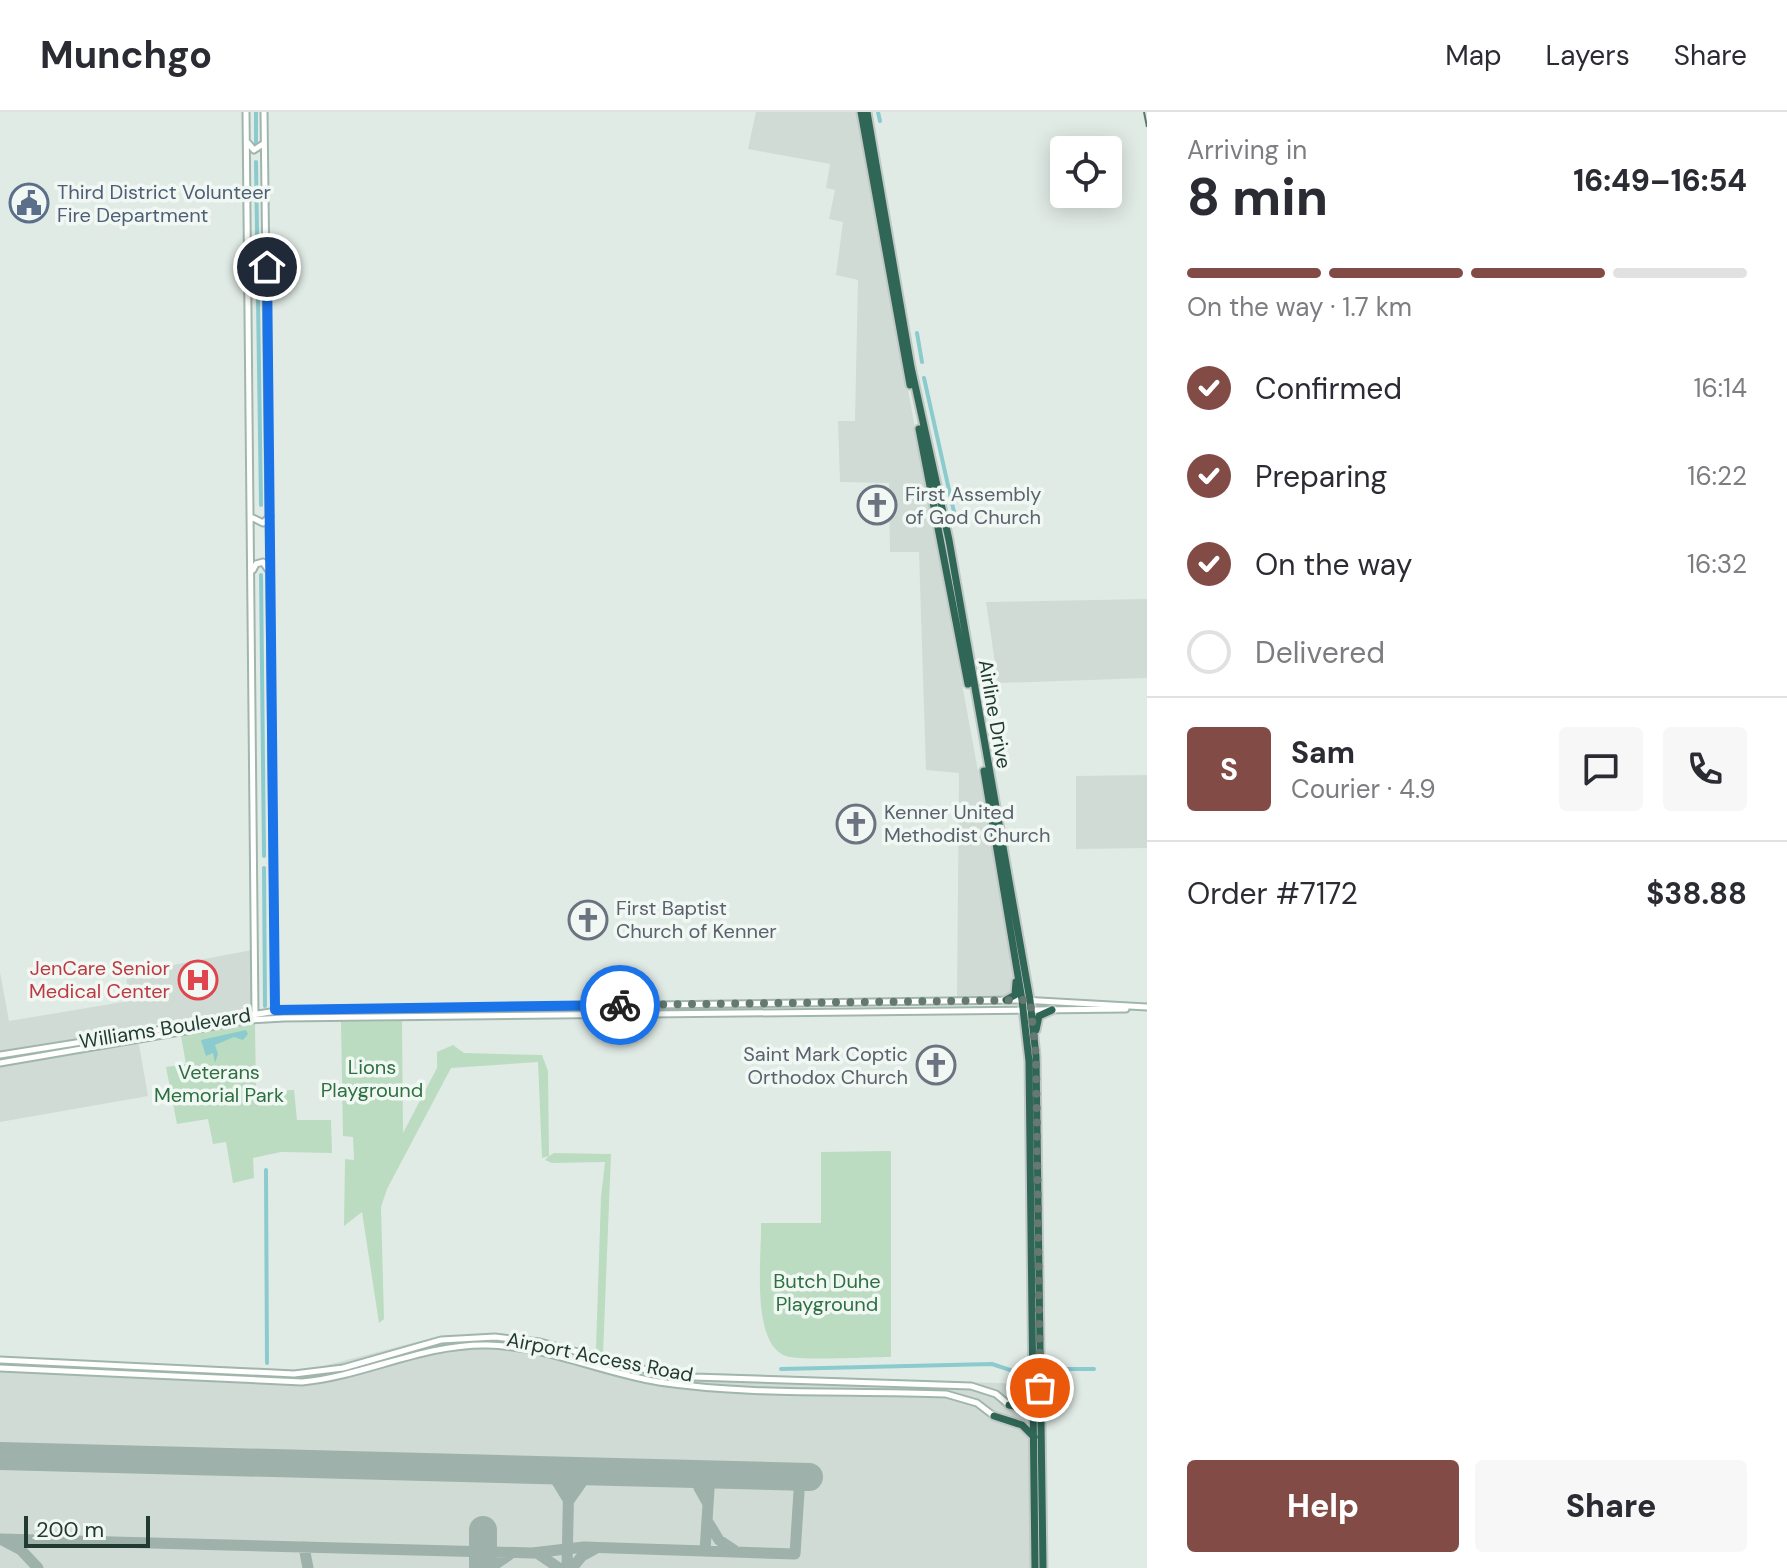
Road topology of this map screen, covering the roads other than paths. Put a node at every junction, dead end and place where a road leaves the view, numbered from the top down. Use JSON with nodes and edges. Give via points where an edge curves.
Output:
{"nodes":[{"id":1,"x":246,"y":112,"type":"edge"},
{"id":2,"x":264,"y":112,"type":"edge"},
{"id":3,"x":864,"y":112,"type":"edge"},
{"id":4,"x":247,"y":138,"type":"junction"},
{"id":5,"x":265,"y":141,"type":"junction"},
{"id":6,"x":251,"y":514,"type":"junction"},
{"id":7,"x":270,"y":516,"type":"junction"},
{"id":8,"x":252,"y":573,"type":"junction"},
{"id":9,"x":270,"y":575,"type":"junction"},
{"id":10,"x":1016,"y":960,"type":"junction"},
{"id":11,"x":1006,"y":1000,"type":"junction"},
{"id":12,"x":1026,"y":1000,"type":"junction"},
{"id":13,"x":1147,"y":1008,"type":"edge"},
{"id":14,"x":315,"y":1009,"type":"junction"},
{"id":15,"x":275,"y":1010,"type":"junction"},
{"id":16,"x":1026,"y":1010,"type":"junction"},
{"id":17,"x":1052,"y":1010,"type":"junction"},
{"id":18,"x":256,"y":1016,"type":"junction"},
{"id":19,"x":316,"y":1017,"type":"junction"},
{"id":20,"x":268,"y":1019,"type":"junction"},
{"id":21,"x":140,"y":1035,"type":"junction"},
{"id":22,"x":1034,"y":1040,"type":"junction"},
{"id":23,"x":26,"y":1051,"type":"junction"},
{"id":24,"x":0,"y":1055,"type":"edge"},
{"id":25,"x":2,"y":1063,"type":"edge"},
{"id":26,"x":0,"y":1360,"type":"edge"},
{"id":27,"x":0,"y":1368,"type":"edge"},
{"id":28,"x":1033,"y":1390,"type":"junction"},
{"id":29,"x":1009,"y":1405,"type":"joint"},
{"id":30,"x":1021,"y":1406,"type":"junction"},
{"id":31,"x":1034,"y":1408,"type":"junction"},
{"id":32,"x":994,"y":1416,"type":"joint"},
{"id":33,"x":1041,"y":1416,"type":"junction"},
{"id":34,"x":1034,"y":1437,"type":"junction"},
{"id":35,"x":1035,"y":1568,"type":"edge"},
{"id":36,"x":1043,"y":1568,"type":"edge"}],
"edges":[{"from":1,"to":4,"type":"main road"},
{"from":2,"to":5,"type":"main road"},
{"from":3,"to":10,"type":"highway","name":"Airline Drive","via":[[902,347],[946,556]]},
{"from":3,"to":12,"type":"highway","name":"Airline Drive","via":[[949,540]]},
{"from":4,"to":5,"type":"main road","via":[[254,150]]},
{"from":4,"to":6,"type":"main road"},
{"from":5,"to":7,"type":"main road"},
{"from":6,"to":7,"type":"main road","via":[[258,523]]},
{"from":6,"to":8,"type":"main road"},
{"from":7,"to":9,"type":"main road"},
{"from":8,"to":9,"type":"main road","via":[[263,562]]},
{"from":8,"to":18,"type":"main road"},
{"from":9,"to":15,"type":"main road"},
{"from":10,"to":11,"type":"highway","via":[[1016,992]]},
{"from":10,"to":12,"type":"highway","name":"Airline Drive"},
{"from":11,"to":12,"type":"main road","name":"Williams Boulevard"},
{"from":11,"to":14,"type":"main road","name":"Williams Boulevard"},
{"from":12,"to":13,"type":"main road","name":"Williams Boulevard"},
{"from":12,"to":16,"type":"highway","name":"Airline Drive"},
{"from":13,"to":17,"type":"main road","name":"Williams Boulevard"},
{"from":14,"to":15,"type":"main road","name":"Williams Boulevard"},
{"from":14,"to":19,"type":"main road"},
{"from":15,"to":18,"type":"main road","name":"Williams Boulevard"},
{"from":15,"to":20,"type":"main road"},
{"from":16,"to":17,"type":"main road","name":"Williams Boulevard"},
{"from":16,"to":19,"type":"main road","name":"Williams Boulevard"},
{"from":16,"to":22,"type":"highway","name":"Airline Drive"},
{"from":16,"to":28,"type":"highway","name":"Airline Drive"},
{"from":17,"to":22,"type":"highway","via":[[1039,1016]]},
{"from":18,"to":20,"type":"main road","name":"Williams Boulevard"},
{"from":18,"to":21,"type":"main road","name":"Williams Boulevard"},
{"from":18,"to":21,"type":"main road","name":"Williams Boulevard"},
{"from":19,"to":20,"type":"main road","name":"Williams Boulevard"},
{"from":21,"to":23,"type":"main road","name":"Williams Boulevard"},
{"from":21,"to":25,"type":"main road","name":"Williams Boulevard"},
{"from":22,"to":33,"type":"highway","name":"Airline Drive"},
{"from":23,"to":24,"type":"main road","name":"Williams Boulevard"},
{"from":23,"to":25,"type":"main road"},
{"from":26,"to":29,"type":"main road","name":"Airport Access Road","via":[[294,1374],[343,1368],[441,1340],[495,1337],[540,1342],[672,1374],[971,1386],[996,1394]]},
{"from":27,"to":32,"type":"main road","name":"Airport Access Road","via":[[302,1382],[456,1346],[513,1346],[658,1382],[946,1394],[977,1403]]},
{"from":28,"to":30,"type":"highway"},
{"from":28,"to":31,"type":"highway","name":"Airline Drive"},
{"from":29,"to":30,"type":"highway"},
{"from":30,"to":31,"type":"highway"},
{"from":31,"to":33,"type":"highway"},
{"from":31,"to":34,"type":"highway","name":"Airline Drive"},
{"from":32,"to":34,"type":"highway","via":[[1022,1425]]},
{"from":33,"to":36,"type":"highway","name":"Airline Drive"},
{"from":34,"to":35,"type":"highway","name":"Airline Drive"}]}
